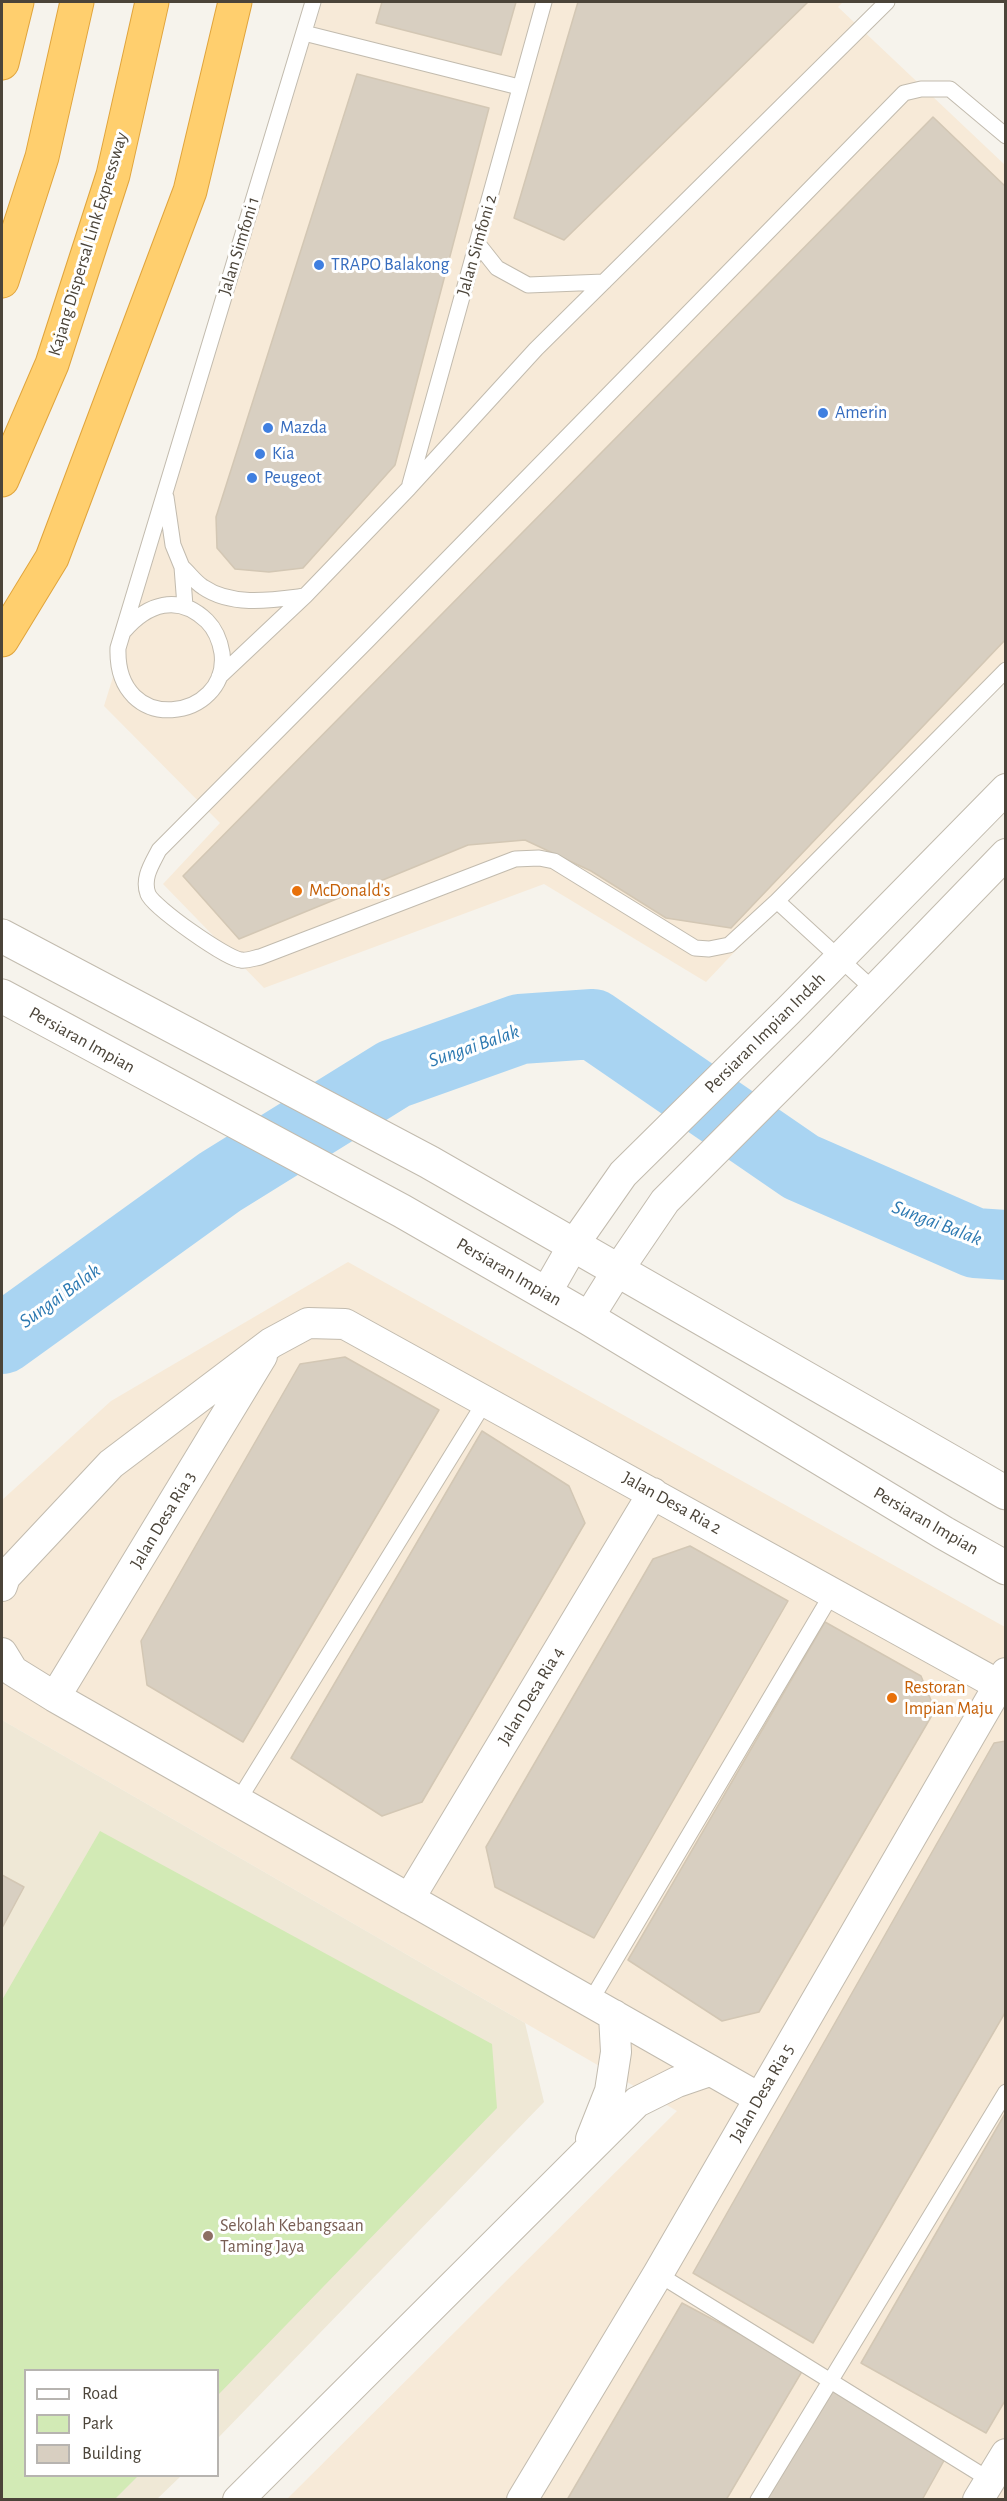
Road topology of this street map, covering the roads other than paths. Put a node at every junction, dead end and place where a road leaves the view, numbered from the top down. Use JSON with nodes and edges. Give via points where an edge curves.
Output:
{"nodes":[{"id":1,"x":17,"y":2,"type":"edge"},
{"id":2,"x":77,"y":2,"type":"edge"},
{"id":3,"x":152,"y":2,"type":"edge"},
{"id":4,"x":235,"y":2,"type":"edge"},
{"id":5,"x":313,"y":2,"type":"edge"},
{"id":6,"x":544,"y":2,"type":"edge"},
{"id":7,"x":887,"y":2,"type":"edge"},
{"id":8,"x":304,"y":33,"type":"junction"},
{"id":9,"x":2,"y":63,"type":"edge"},
{"id":10,"x":519,"y":87,"type":"junction"},
{"id":11,"x":1005,"y":136,"type":"edge"},
{"id":12,"x":478,"y":244,"type":"junction"},
{"id":13,"x":2,"y":280,"type":"edge"},
{"id":14,"x":604,"y":282,"type":"junction"},
{"id":15,"x":2,"y":480,"type":"edge"},
{"id":16,"x":410,"y":488,"type":"junction"},
{"id":17,"x":165,"y":491,"type":"junction"},
{"id":18,"x":182,"y":567,"type":"junction"},
{"id":19,"x":305,"y":596,"type":"junction"},
{"id":20,"x":185,"y":606,"type":"junction"},
{"id":21,"x":124,"y":631,"type":"junction"},
{"id":22,"x":2,"y":640,"type":"edge"},
{"id":23,"x":1005,"y":670,"type":"edge"},
{"id":24,"x":219,"y":677,"type":"junction"},
{"id":25,"x":1005,"y":789,"type":"edge"},
{"id":26,"x":1005,"y":854,"type":"edge"},
{"id":27,"x":777,"y":901,"type":"junction"},
{"id":28,"x":2,"y":936,"type":"edge"},
{"id":29,"x":840,"y":958,"type":"junction"},
{"id":30,"x":874,"y":990,"type":"junction"},
{"id":31,"x":2,"y":996,"type":"edge"},
{"id":32,"x":574,"y":1244,"type":"junction"},
{"id":33,"x":618,"y":1270,"type":"junction"},
{"id":34,"x":546,"y":1293,"type":"junction"},
{"id":35,"x":588,"y":1318,"type":"junction"},
{"id":36,"x":271,"y":1343,"type":"junction"},
{"id":37,"x":486,"y":1400,"type":"junction"},
{"id":38,"x":972,"y":1474,"type":"junction"},
{"id":39,"x":653,"y":1493,"type":"junction"},
{"id":40,"x":1005,"y":1493,"type":"edge"},
{"id":41,"x":1005,"y":1505,"type":"edge"},
{"id":42,"x":1005,"y":1568,"type":"edge"},
{"id":43,"x":2,"y":1586,"type":"edge"},
{"id":44,"x":832,"y":1592,"type":"junction"},
{"id":45,"x":2,"y":1653,"type":"edge"},
{"id":46,"x":1003,"y":1682,"type":"edge"},
{"id":47,"x":55,"y":1697,"type":"junction"},
{"id":48,"x":238,"y":1802,"type":"junction"},
{"id":49,"x":409,"y":1899,"type":"junction"},
{"id":50,"x":602,"y":2009,"type":"junction"},
{"id":51,"x":709,"y":2071,"type":"junction"},
{"id":52,"x":1005,"y":2092,"type":"edge"},
{"id":53,"x":759,"y":2098,"type":"junction"},
{"id":54,"x":586,"y":2150,"type":"junction"},
{"id":55,"x":658,"y":2274,"type":"junction"},
{"id":56,"x":829,"y":2381,"type":"junction"},
{"id":57,"x":1005,"y":2454,"type":"edge"},
{"id":58,"x":991,"y":2490,"type":"edge"},
{"id":59,"x":238,"y":2499,"type":"edge"},
{"id":60,"x":522,"y":2499,"type":"edge"},
{"id":61,"x":758,"y":2499,"type":"edge"}],
"edges":[{"from":1,"to":9,"type":"highway"},
{"from":2,"to":13,"type":"highway","via":[[42,157]]},
{"from":3,"to":15,"type":"highway","name":"Kajang Dispersal Link Expressway","via":[[113,175],[52,364]]},
{"from":4,"to":22,"type":"highway","via":[[190,191],[52,558]]},
{"from":5,"to":8,"type":"lane","name":"Jalan Simfoni 1"},
{"from":6,"to":10,"type":"lane","name":"Jalan Simfoni 2"},
{"from":7,"to":14,"type":"lane"},
{"from":8,"to":10,"type":"lane"},
{"from":8,"to":17,"type":"lane","name":"Jalan Simfoni 1"},
{"from":10,"to":12,"type":"lane","name":"Jalan Simfoni 2"},
{"from":11,"to":27,"type":"lane","via":[[950,89],[904,93],[159,850],[146,876],[148,895],[162,911],[242,961],[515,859],[554,861],[695,948],[729,945]]},
{"from":12,"to":14,"type":"lane","via":[[497,268],[528,285]]},
{"from":12,"to":16,"type":"lane","name":"Jalan Simfoni 2"},
{"from":14,"to":16,"type":"lane","via":[[536,349]]},
{"from":16,"to":19,"type":"lane"},
{"from":17,"to":18,"type":"lane","via":[[173,545]]},
{"from":17,"to":21,"type":"lane","name":"Jalan Simfoni 1"},
{"from":18,"to":19,"type":"lane","via":[[203,587],[229,597],[261,601]]},
{"from":18,"to":20,"type":"lane"},
{"from":19,"to":24,"type":"lane"},
{"from":20,"to":21,"type":"lane","via":[[167,604],[150,608]]},
{"from":20,"to":24,"type":"lane","via":[[213,626],[223,659]]},
{"from":21,"to":24,"type":"lane","via":[[118,648],[122,682],[147,706],[181,710],[197,703]]},
{"from":23,"to":27,"type":"lane"},
{"from":25,"to":29,"type":"street","name":"Persiaran Impian Indah"},
{"from":26,"to":30,"type":"street"},
{"from":27,"to":29,"type":"lane"},
{"from":28,"to":32,"type":"street","via":[[429,1162]]},
{"from":29,"to":30,"type":"lane"},
{"from":29,"to":32,"type":"street","name":"Persiaran Impian Indah","via":[[623,1174]]},
{"from":30,"to":33,"type":"street","via":[[664,1201]]},
{"from":31,"to":34,"type":"street","name":"Persiaran Impian","via":[[402,1210]]},
{"from":32,"to":33,"type":"street"},
{"from":32,"to":34,"type":"street","name":"Persiaran Impian Indah"},
{"from":33,"to":35,"type":"street"},
{"from":33,"to":38,"type":"street"},
{"from":34,"to":35,"type":"street","name":"Persiaran Impian"},
{"from":35,"to":42,"type":"street","name":"Persiaran Impian"},
{"from":36,"to":37,"type":"street","name":"Jalan Desa Ria 2","via":[[308,1323],[345,1324]]},
{"from":36,"to":43,"type":"street","via":[[111,1464],[5,1577]]},
{"from":36,"to":47,"type":"street","name":"Jalan Desa Ria 3"},
{"from":37,"to":39,"type":"street","name":"Jalan Desa Ria 2"},
{"from":37,"to":48,"type":"lane"},
{"from":38,"to":40,"type":"street"},
{"from":38,"to":41,"type":"street"},
{"from":39,"to":44,"type":"street","name":"Jalan Desa Ria 2"},
{"from":39,"to":49,"type":"street","name":"Jalan Desa Ria 4"},
{"from":44,"to":46,"type":"street","name":"Jalan Desa Ria 2"},
{"from":44,"to":50,"type":"lane"},
{"from":45,"to":47,"type":"street","via":[[13,1671]]},
{"from":46,"to":53,"type":"street","name":"Jalan Desa Ria 5"},
{"from":47,"to":48,"type":"street"},
{"from":48,"to":49,"type":"street"},
{"from":49,"to":50,"type":"street"},
{"from":50,"to":51,"type":"street"},
{"from":50,"to":54,"type":"street","via":[[616,2052],[610,2091]]},
{"from":51,"to":53,"type":"street"},
{"from":51,"to":54,"type":"street","via":[[637,2102]]},
{"from":52,"to":56,"type":"lane"},
{"from":53,"to":55,"type":"street","name":"Jalan Desa Ria 5"},
{"from":54,"to":59,"type":"street"},
{"from":55,"to":56,"type":"lane"},
{"from":55,"to":60,"type":"street","name":"Jalan Desa Ria 5"},
{"from":56,"to":58,"type":"lane"},
{"from":56,"to":61,"type":"lane"},
{"from":57,"to":58,"type":"street"}]}
